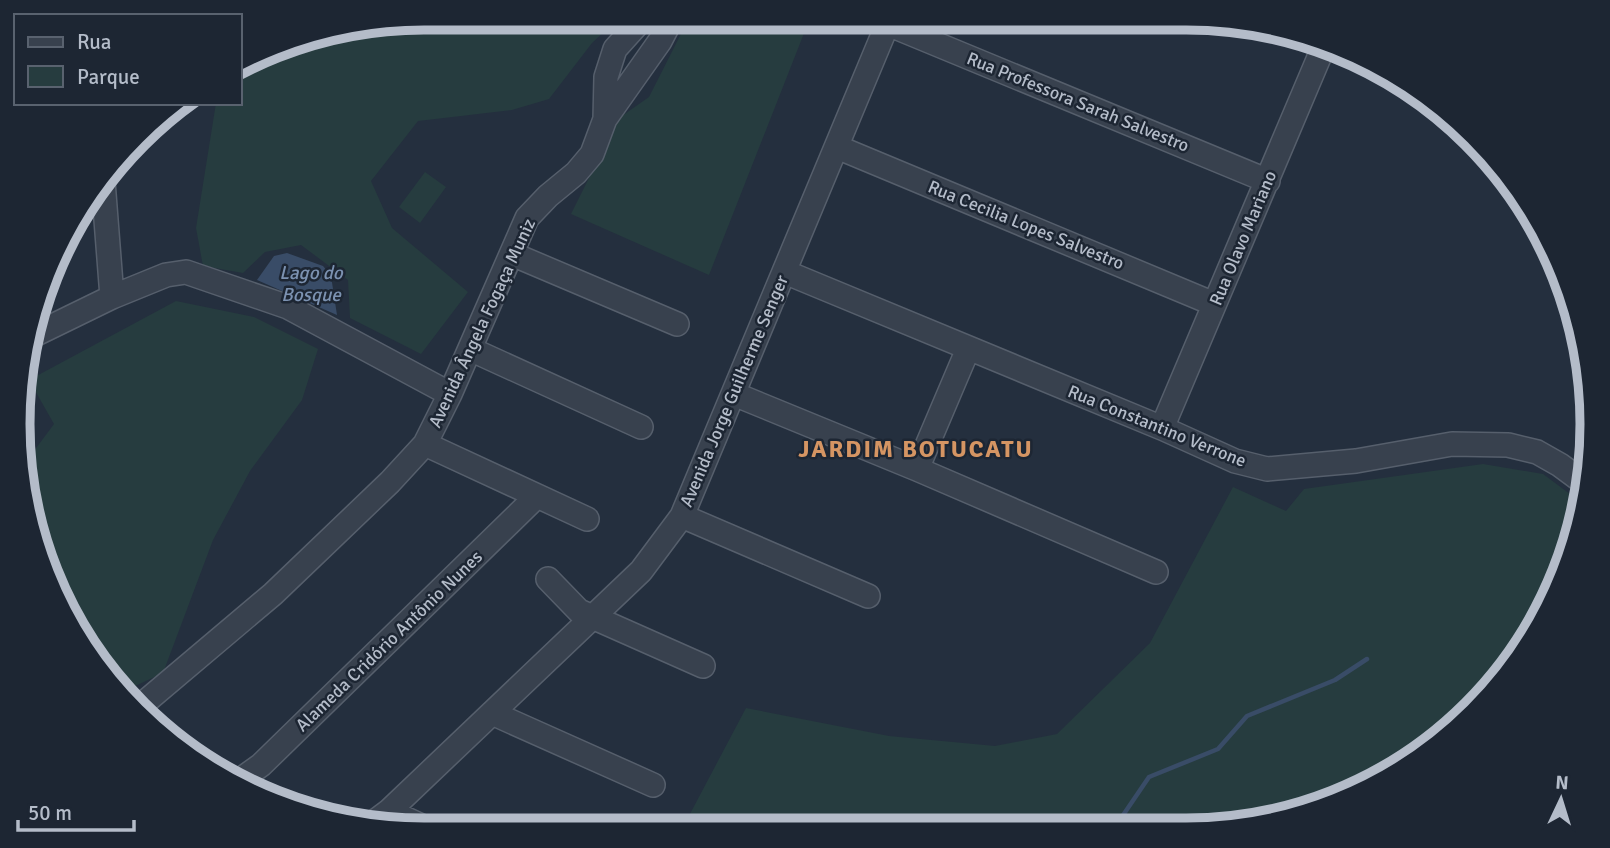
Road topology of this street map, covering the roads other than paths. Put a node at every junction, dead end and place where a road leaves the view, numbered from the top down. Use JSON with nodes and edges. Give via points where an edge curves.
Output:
{"nodes":[{"id":1,"x":632,"y":30,"type":"edge"},
{"id":2,"x":666,"y":30,"type":"edge"},
{"id":3,"x":885,"y":30,"type":"edge"},
{"id":4,"x":910,"y":30,"type":"edge"},
{"id":5,"x":1321,"y":54,"type":"edge"},
{"id":6,"x":605,"y":119,"type":"junction"},
{"id":7,"x":837,"y":148,"type":"junction"},
{"id":8,"x":1268,"y":181,"type":"junction"},
{"id":9,"x":104,"y":194,"type":"edge"},
{"id":10,"x":512,"y":254,"type":"junction"},
{"id":11,"x":785,"y":272,"type":"junction"},
{"id":12,"x":113,"y":297,"type":"junction"},
{"id":13,"x":1214,"y":304,"type":"junction"},
{"id":14,"x":677,"y":324,"type":"dead end"},
{"id":15,"x":41,"y":332,"type":"edge"},
{"id":16,"x":470,"y":349,"type":"junction"},
{"id":17,"x":968,"y":349,"type":"junction"},
{"id":18,"x":450,"y":394,"type":"junction"},
{"id":19,"x":734,"y":394,"type":"junction"},
{"id":20,"x":641,"y":426,"type":"dead end"},
{"id":21,"x":1162,"y":428,"type":"junction"},
{"id":22,"x":425,"y":444,"type":"junction"},
{"id":23,"x":917,"y":469,"type":"junction"},
{"id":24,"x":1577,"y":477,"type":"edge"},
{"id":25,"x":537,"y":496,"type":"junction"},
{"id":26,"x":682,"y":516,"type":"junction"},
{"id":27,"x":587,"y":519,"type":"dead end"},
{"id":28,"x":1156,"y":572,"type":"dead end"},
{"id":29,"x":548,"y":579,"type":"dead end"},
{"id":30,"x":868,"y":596,"type":"dead end"},
{"id":31,"x":591,"y":617,"type":"junction"},
{"id":32,"x":703,"y":666,"type":"dead end"},
{"id":33,"x":145,"y":702,"type":"edge"},
{"id":34,"x":492,"y":713,"type":"junction"},
{"id":35,"x":246,"y":776,"type":"edge"},
{"id":36,"x":653,"y":785,"type":"dead end"},
{"id":37,"x":382,"y":816,"type":"edge"}],
"edges":[{"from":1,"to":6,"type":"street","name":"Avenida Ângela Fogaça Muniz","via":[[615,49],[606,78]]},
{"from":2,"to":6,"type":"street"},
{"from":3,"to":7,"type":"street","name":"Avenida Jorge Guilherme Senger"},
{"from":4,"to":8,"type":"street","name":"Rua Professora Sarah Salvestro"},
{"from":5,"to":8,"type":"street","name":"Rua Olavo Mariano"},
{"from":6,"to":10,"type":"street","name":"Avenida Ângela Fogaça Muniz","via":[[592,153],[527,218]]},
{"from":7,"to":11,"type":"street","name":"Avenida Jorge Guilherme Senger"},
{"from":7,"to":13,"type":"street","name":"Rua Cecilia Lopes Salvestro"},
{"from":8,"to":13,"type":"street","name":"Rua Olavo Mariano"},
{"from":9,"to":12,"type":"street"},
{"from":10,"to":14,"type":"street"},
{"from":10,"to":16,"type":"street","name":"Avenida Ângela Fogaça Muniz"},
{"from":11,"to":17,"type":"street","name":"Rua Constantino Verrone"},
{"from":11,"to":19,"type":"street","name":"Avenida Jorge Guilherme Senger"},
{"from":12,"to":15,"type":"street"},
{"from":12,"to":18,"type":"street","via":[[166,275],[186,272],[203,276],[288,307]]},
{"from":13,"to":21,"type":"street","name":"Rua Olavo Mariano"},
{"from":16,"to":18,"type":"street","name":"Avenida Ângela Fogaça Muniz"},
{"from":16,"to":20,"type":"street"},
{"from":17,"to":21,"type":"street","name":"Rua Constantino Verrone"},
{"from":17,"to":23,"type":"street"},
{"from":18,"to":22,"type":"street","name":"Avenida Ângela Fogaça Muniz"},
{"from":19,"to":23,"type":"street"},
{"from":19,"to":26,"type":"street","name":"Avenida Jorge Guilherme Senger"},
{"from":21,"to":24,"type":"street","name":"Rua Constantino Verrone","via":[[1235,461],[1267,468],[1356,460],[1452,444],[1508,445],[1537,452]]},
{"from":22,"to":25,"type":"street"},
{"from":22,"to":33,"type":"street","name":"Avenida Ângela Fogaça Muniz","via":[[273,594]]},
{"from":23,"to":28,"type":"street"},
{"from":25,"to":27,"type":"street"},
{"from":25,"to":35,"type":"street","name":"Alameda Cridório Antônio Nunes"},
{"from":26,"to":30,"type":"street"},
{"from":26,"to":31,"type":"street","name":"Avenida Jorge Guilherme Senger","via":[[641,571]]},
{"from":29,"to":31,"type":"street"},
{"from":31,"to":32,"type":"street"},
{"from":31,"to":34,"type":"street","name":"Avenida Jorge Guilherme Senger"},
{"from":34,"to":36,"type":"street"},
{"from":34,"to":37,"type":"street","name":"Avenida Jorge Guilherme Senger"}]}
